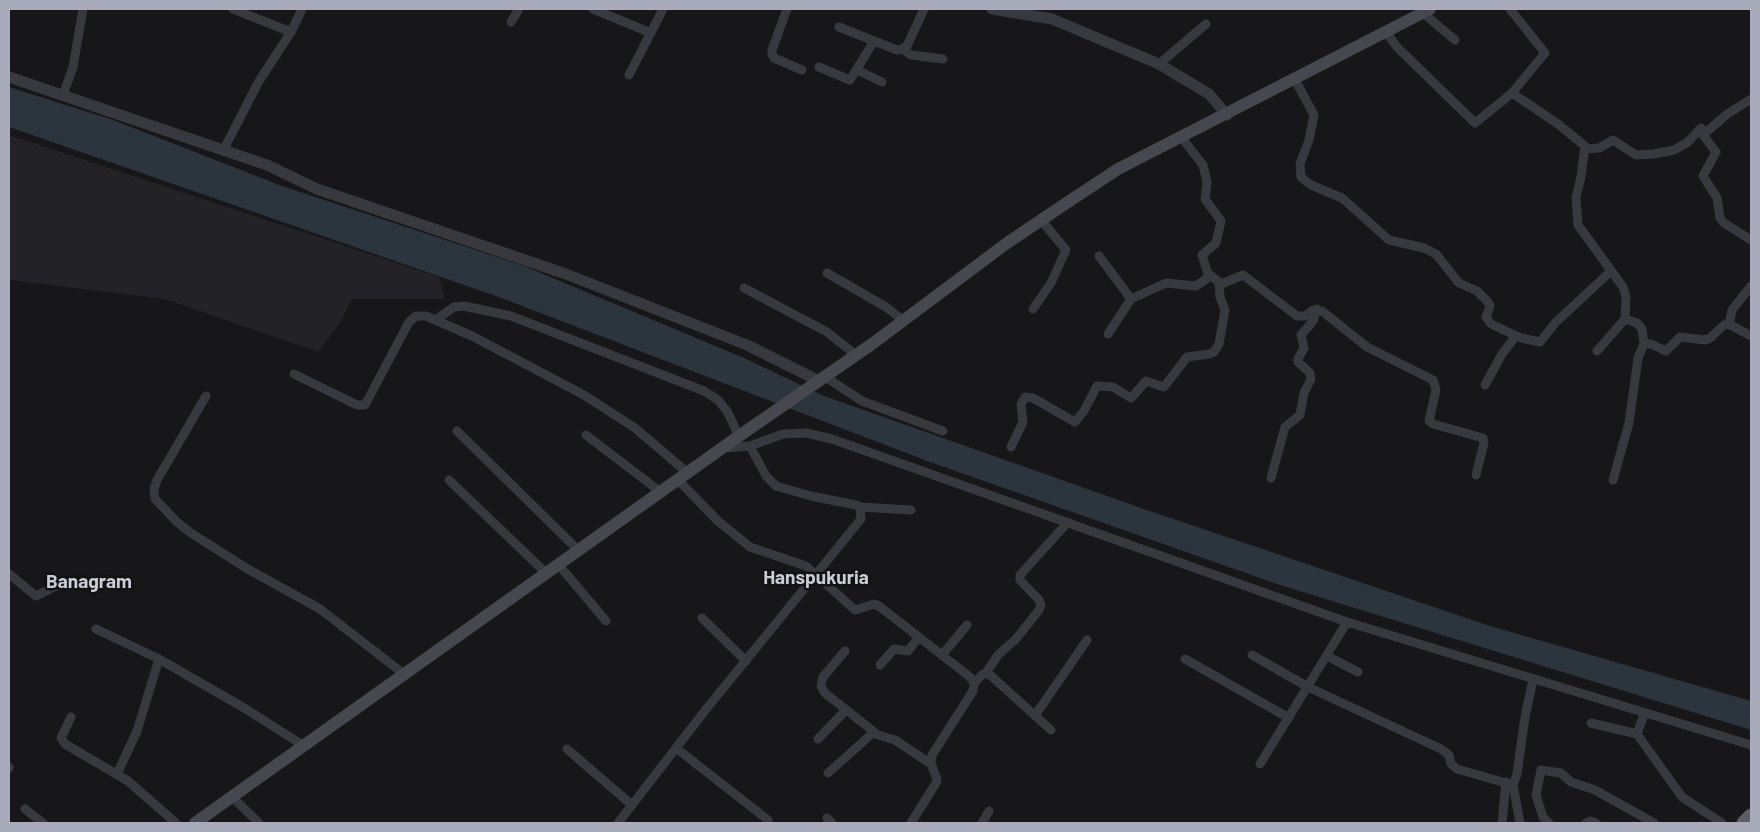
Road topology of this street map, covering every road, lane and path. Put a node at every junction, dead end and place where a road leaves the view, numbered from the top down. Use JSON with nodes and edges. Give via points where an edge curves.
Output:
{"nodes":[{"id":1,"x":83,"y":9,"type":"edge"},
{"id":2,"x":233,"y":9,"type":"edge"},
{"id":3,"x":302,"y":9,"type":"edge"},
{"id":4,"x":519,"y":9,"type":"edge"},
{"id":5,"x":593,"y":9,"type":"edge"},
{"id":6,"x":663,"y":9,"type":"edge"},
{"id":7,"x":787,"y":9,"type":"edge"},
{"id":8,"x":924,"y":9,"type":"edge"},
{"id":9,"x":992,"y":9,"type":"edge"},
{"id":10,"x":1510,"y":9,"type":"edge"},
{"id":11,"x":1426,"y":11,"type":"edge"},
{"id":12,"x":511,"y":22,"type":"dead end"},
{"id":13,"x":1206,"y":24,"type":"dead end"},
{"id":14,"x":839,"y":27,"type":"dead end"},
{"id":15,"x":291,"y":32,"type":"junction"},
{"id":16,"x":1386,"y":32,"type":"junction"},
{"id":17,"x":651,"y":33,"type":"junction"},
{"id":18,"x":1455,"y":40,"type":"dead end"},
{"id":19,"x":874,"y":41,"type":"junction"},
{"id":20,"x":902,"y":50,"type":"junction"},
{"id":21,"x":943,"y":58,"type":"dead end"},
{"id":22,"x":1159,"y":64,"type":"junction"},
{"id":23,"x":819,"y":67,"type":"dead end"},
{"id":24,"x":802,"y":70,"type":"dead end"},
{"id":25,"x":857,"y":70,"type":"junction"},
{"id":26,"x":629,"y":75,"type":"dead end"},
{"id":27,"x":9,"y":77,"type":"edge"},
{"id":28,"x":1294,"y":78,"type":"junction"},
{"id":29,"x":882,"y":82,"type":"dead end"},
{"id":30,"x":1512,"y":93,"type":"junction"},
{"id":31,"x":63,"y":95,"type":"junction"},
{"id":32,"x":1751,"y":99,"type":"edge"},
{"id":33,"x":1227,"y":115,"type":"junction"},
{"id":34,"x":1705,"y":132,"type":"junction"},
{"id":35,"x":1181,"y":137,"type":"junction"},
{"id":36,"x":1586,"y":149,"type":"junction"},
{"id":37,"x":223,"y":151,"type":"junction"},
{"id":38,"x":1041,"y":220,"type":"junction"},
{"id":39,"x":1751,"y":240,"type":"edge"},
{"id":40,"x":1098,"y":256,"type":"dead end"},
{"id":41,"x":1611,"y":271,"type":"junction"},
{"id":42,"x":827,"y":273,"type":"dead end"},
{"id":43,"x":1209,"y":274,"type":"junction"},
{"id":44,"x":1219,"y":285,"type":"junction"},
{"id":45,"x":1751,"y":286,"type":"edge"},
{"id":46,"x":744,"y":288,"type":"dead end"},
{"id":47,"x":1131,"y":298,"type":"junction"},
{"id":48,"x":1033,"y":309,"type":"dead end"},
{"id":49,"x":1317,"y":310,"type":"junction"},
{"id":50,"x":438,"y":319,"type":"junction"},
{"id":51,"x":1625,"y":319,"type":"junction"},
{"id":52,"x":904,"y":321,"type":"junction"},
{"id":53,"x":1729,"y":324,"type":"junction"},
{"id":54,"x":1108,"y":334,"type":"dead end"},
{"id":55,"x":1516,"y":336,"type":"junction"},
{"id":56,"x":1751,"y":336,"type":"edge"},
{"id":57,"x":1644,"y":344,"type":"junction"},
{"id":58,"x":1597,"y":351,"type":"dead end"},
{"id":59,"x":856,"y":355,"type":"junction"},
{"id":60,"x":294,"y":374,"type":"dead end"},
{"id":61,"x":819,"y":380,"type":"junction"},
{"id":62,"x":1485,"y":385,"type":"dead end"},
{"id":63,"x":206,"y":396,"type":"dead end"},
{"id":64,"x":457,"y":431,"type":"dead end"},
{"id":65,"x":943,"y":431,"type":"dead end"},
{"id":66,"x":586,"y":435,"type":"dead end"},
{"id":67,"x":739,"y":436,"type":"junction"},
{"id":68,"x":750,"y":446,"type":"junction"},
{"id":69,"x":1011,"y":447,"type":"dead end"},
{"id":70,"x":723,"y":448,"type":"junction"},
{"id":71,"x":1476,"y":475,"type":"dead end"},
{"id":72,"x":684,"y":477,"type":"junction"},
{"id":73,"x":1271,"y":478,"type":"dead end"},
{"id":74,"x":449,"y":480,"type":"dead end"},
{"id":75,"x":1613,"y":480,"type":"dead end"},
{"id":76,"x":662,"y":493,"type":"junction"},
{"id":77,"x":860,"y":508,"type":"junction"},
{"id":78,"x":911,"y":510,"type":"dead end"},
{"id":79,"x":1068,"y":522,"type":"junction"},
{"id":80,"x":578,"y":550,"type":"junction"},
{"id":81,"x":558,"y":564,"type":"junction"},
{"id":82,"x":546,"y":572,"type":"junction"},
{"id":83,"x":9,"y":574,"type":"edge"},
{"id":84,"x":816,"y":574,"type":"junction"},
{"id":85,"x":56,"y":586,"type":"dead end"},
{"id":86,"x":702,"y":618,"type":"dead end"},
{"id":87,"x":606,"y":621,"type":"dead end"},
{"id":88,"x":1347,"y":622,"type":"junction"},
{"id":89,"x":967,"y":625,"type":"dead end"},
{"id":90,"x":96,"y":628,"type":"dead end"},
{"id":91,"x":918,"y":637,"type":"junction"},
{"id":92,"x":1087,"y":640,"type":"dead end"},
{"id":93,"x":845,"y":651,"type":"dead end"},
{"id":94,"x":942,"y":655,"type":"junction"},
{"id":95,"x":1252,"y":655,"type":"dead end"},
{"id":96,"x":1327,"y":656,"type":"junction"},
{"id":97,"x":159,"y":659,"type":"junction"},
{"id":98,"x":1185,"y":659,"type":"dead end"},
{"id":99,"x":746,"y":661,"type":"junction"},
{"id":100,"x":880,"y":665,"type":"dead end"},
{"id":101,"x":1358,"y":672,"type":"dead end"},
{"id":102,"x":986,"y":673,"type":"junction"},
{"id":103,"x":404,"y":674,"type":"junction"},
{"id":104,"x":1533,"y":680,"type":"junction"},
{"id":105,"x":974,"y":683,"type":"junction"},
{"id":106,"x":1308,"y":687,"type":"junction"},
{"id":107,"x":846,"y":710,"type":"junction"},
{"id":108,"x":1036,"y":714,"type":"junction"},
{"id":109,"x":71,"y":717,"type":"dead end"},
{"id":110,"x":1643,"y":717,"type":"dead end"},
{"id":111,"x":1289,"y":718,"type":"junction"},
{"id":112,"x":1591,"y":722,"type":"dead end"},
{"id":113,"x":1051,"y":730,"type":"dead end"},
{"id":114,"x":874,"y":732,"type":"junction"},
{"id":115,"x":1637,"y":734,"type":"junction"},
{"id":116,"x":818,"y":739,"type":"dead end"},
{"id":117,"x":1751,"y":745,"type":"edge"},
{"id":118,"x":304,"y":746,"type":"junction"},
{"id":119,"x":676,"y":748,"type":"junction"},
{"id":120,"x":567,"y":749,"type":"dead end"},
{"id":121,"x":931,"y":764,"type":"junction"},
{"id":122,"x":1260,"y":764,"type":"dead end"},
{"id":123,"x":828,"y":772,"type":"dead end"},
{"id":124,"x":117,"y":774,"type":"junction"},
{"id":125,"x":1509,"y":784,"type":"junction"},
{"id":126,"x":232,"y":797,"type":"junction"},
{"id":127,"x":632,"y":805,"type":"junction"},
{"id":128,"x":25,"y":809,"type":"dead end"},
{"id":129,"x":989,"y":810,"type":"dead end"},
{"id":130,"x":1751,"y":816,"type":"edge"},
{"id":131,"x":768,"y":820,"type":"dead end"},
{"id":132,"x":43,"y":823,"type":"edge"},
{"id":133,"x":176,"y":823,"type":"edge"},
{"id":134,"x":194,"y":823,"type":"edge"},
{"id":135,"x":259,"y":823,"type":"edge"},
{"id":136,"x":618,"y":823,"type":"edge"},
{"id":137,"x":911,"y":823,"type":"edge"},
{"id":138,"x":982,"y":823,"type":"edge"},
{"id":139,"x":1502,"y":823,"type":"edge"},
{"id":140,"x":1520,"y":823,"type":"edge"},
{"id":141,"x":1549,"y":823,"type":"edge"},
{"id":142,"x":1586,"y":823,"type":"edge"},
{"id":143,"x":1596,"y":823,"type":"edge"},
{"id":144,"x":1654,"y":823,"type":"edge"},
{"id":145,"x":1722,"y":823,"type":"edge"},
{"id":146,"x":1744,"y":823,"type":"edge"}],
"edges":[{"from":1,"to":31,"type":"street","via":[[73,67]]},
{"from":2,"to":15,"type":"street"},
{"from":3,"to":15,"type":"street"},
{"from":4,"to":12,"type":"street"},
{"from":5,"to":17,"type":"street"},
{"from":6,"to":17,"type":"street"},
{"from":7,"to":24,"type":"street","via":[[772,54],[774,58]]},
{"from":8,"to":20,"type":"street","via":[[907,46]]},
{"from":9,"to":22,"type":"street","via":[[1052,19]]},
{"from":10,"to":30,"type":"street","via":[[1545,52]]},
{"from":11,"to":16,"type":"main road"},
{"from":11,"to":18,"type":"street"},
{"from":13,"to":22,"type":"street"},
{"from":14,"to":19,"type":"street"},
{"from":15,"to":37,"type":"street","via":[[259,81]]},
{"from":16,"to":28,"type":"main road"},
{"from":16,"to":30,"type":"street","via":[[1397,47],[1475,123]]},
{"from":17,"to":26,"type":"street"},
{"from":19,"to":20,"type":"street"},
{"from":19,"to":25,"type":"street"},
{"from":20,"to":21,"type":"street","via":[[911,55]]},
{"from":22,"to":33,"type":"street","via":[[1209,94]]},
{"from":23,"to":25,"type":"street","via":[[846,80],[853,78]]},
{"from":25,"to":29,"type":"street"},
{"from":27,"to":31,"type":"street"},
{"from":28,"to":33,"type":"main road"},
{"from":28,"to":55,"type":"street","via":[[1314,115],[1300,164],[1301,178],[1342,198],[1389,240],[1436,254],[1459,284],[1477,292],[1488,302],[1487,321]]},
{"from":30,"to":36,"type":"street","via":[[1574,135]]},
{"from":31,"to":37,"type":"street"},
{"from":32,"to":34,"type":"street"},
{"from":33,"to":35,"type":"main road"},
{"from":34,"to":36,"type":"street","via":[[1701,128],[1688,142],[1674,150],[1654,154],[1636,155],[1613,140],[1599,148]]},
{"from":34,"to":39,"type":"street","via":[[1704,137],[1716,152],[1703,176],[1717,198],[1720,218],[1724,224]]},
{"from":35,"to":38,"type":"main road","via":[[1118,169]]},
{"from":35,"to":43,"type":"street","via":[[1203,164],[1207,182],[1204,199],[1221,221],[1216,244],[1202,255]]},
{"from":36,"to":41,"type":"street","via":[[1576,197],[1578,225]]},
{"from":37,"to":61,"type":"street","via":[[267,166],[317,189],[566,274],[747,345]]},
{"from":38,"to":48,"type":"street","via":[[1066,250],[1051,283]]},
{"from":38,"to":52,"type":"main road"},
{"from":40,"to":47,"type":"street"},
{"from":41,"to":51,"type":"street","via":[[1625,293]]},
{"from":41,"to":55,"type":"street","via":[[1556,322],[1544,339],[1534,342]]},
{"from":42,"to":52,"type":"street"},
{"from":43,"to":44,"type":"street"},
{"from":43,"to":47,"type":"street","via":[[1196,286],[1170,282]]},
{"from":44,"to":49,"type":"street","via":[[1243,275],[1297,316]]},
{"from":44,"to":69,"type":"street","via":[[1225,314],[1219,344],[1214,352],[1187,356],[1164,387],[1146,381],[1131,398],[1113,387],[1097,386],[1075,422],[1033,398],[1025,397],[1021,404],[1024,422]]},
{"from":45,"to":53,"type":"street","via":[[1732,310]]},
{"from":46,"to":59,"type":"street","via":[[827,332]]},
{"from":47,"to":54,"type":"street"},
{"from":49,"to":71,"type":"street","via":[[1327,314],[1367,347],[1433,380],[1436,390],[1429,421],[1483,438]]},
{"from":49,"to":73,"type":"street","via":[[1313,321],[1301,335],[1304,348],[1298,359],[1312,379],[1304,393],[1300,414],[1285,427]]},
{"from":50,"to":60,"type":"street","via":[[416,316],[409,322],[365,405],[357,405]]},
{"from":50,"to":67,"type":"street","via":[[454,307],[464,306],[511,316],[704,391],[727,411]]},
{"from":50,"to":72,"type":"street","via":[[584,395],[635,428]]},
{"from":51,"to":57,"type":"street","via":[[1637,323],[1642,329]]},
{"from":51,"to":58,"type":"street"},
{"from":52,"to":59,"type":"main road"},
{"from":53,"to":56,"type":"street"},
{"from":53,"to":57,"type":"street","via":[[1705,340],[1680,337],[1666,351]]},
{"from":55,"to":62,"type":"street"},
{"from":57,"to":75,"type":"street","via":[[1639,352],[1629,423]]},
{"from":59,"to":61,"type":"main road"},
{"from":61,"to":65,"type":"street","via":[[862,401]]},
{"from":61,"to":67,"type":"main road"},
{"from":63,"to":103,"type":"street","via":[[157,480],[155,499],[191,533],[320,609]]},
{"from":64,"to":80,"type":"street"},
{"from":66,"to":76,"type":"street"},
{"from":67,"to":70,"type":"main road"},
{"from":68,"to":70,"type":"street"},
{"from":68,"to":77,"type":"street","via":[[766,476],[776,486]]},
{"from":68,"to":79,"type":"street","via":[[783,434],[818,435]]},
{"from":70,"to":72,"type":"main road"},
{"from":72,"to":76,"type":"main road"},
{"from":72,"to":84,"type":"street","via":[[718,521],[750,548],[796,562]]},
{"from":74,"to":82,"type":"street"},
{"from":76,"to":80,"type":"main road"},
{"from":77,"to":78,"type":"street"},
{"from":77,"to":84,"type":"street","via":[[862,513],[857,525]]},
{"from":79,"to":88,"type":"street"},
{"from":79,"to":102,"type":"street","via":[[1020,575],[1020,580],[1041,605],[1016,639],[998,654]]},
{"from":80,"to":81,"type":"main road"},
{"from":81,"to":82,"type":"main road"},
{"from":81,"to":87,"type":"street"},
{"from":82,"to":103,"type":"main road"},
{"from":83,"to":85,"type":"street","via":[[36,596]]},
{"from":84,"to":91,"type":"street","via":[[849,606],[860,610],[869,605],[879,606]]},
{"from":84,"to":99,"type":"street"},
{"from":86,"to":99,"type":"street"},
{"from":88,"to":96,"type":"street"},
{"from":88,"to":104,"type":"street"},
{"from":89,"to":94,"type":"street"},
{"from":90,"to":97,"type":"street"},
{"from":91,"to":94,"type":"street"},
{"from":91,"to":100,"type":"street","via":[[908,651],[894,649]]},
{"from":92,"to":108,"type":"street"},
{"from":93,"to":107,"type":"street","via":[[824,675],[821,686],[824,693]]},
{"from":94,"to":105,"type":"street"},
{"from":95,"to":106,"type":"street"},
{"from":96,"to":101,"type":"street"},
{"from":96,"to":106,"type":"street"},
{"from":97,"to":118,"type":"street"},
{"from":97,"to":124,"type":"street","via":[[137,731]]},
{"from":98,"to":111,"type":"street"},
{"from":99,"to":119,"type":"street"},
{"from":102,"to":105,"type":"street"},
{"from":102,"to":108,"type":"street"},
{"from":103,"to":118,"type":"main road"},
{"from":104,"to":117,"type":"street"},
{"from":104,"to":125,"type":"street","via":[[1517,774]]},
{"from":105,"to":121,"type":"street","via":[[973,691],[934,749]]},
{"from":106,"to":111,"type":"street"},
{"from":106,"to":125,"type":"street","via":[[1441,749],[1457,769]]},
{"from":107,"to":114,"type":"street"},
{"from":107,"to":116,"type":"street"},
{"from":108,"to":113,"type":"street"},
{"from":109,"to":124,"type":"street","via":[[62,738],[64,744]]},
{"from":110,"to":115,"type":"street"},
{"from":111,"to":122,"type":"street"},
{"from":112,"to":115,"type":"street"},
{"from":114,"to":121,"type":"street","via":[[895,740]]},
{"from":114,"to":123,"type":"street"},
{"from":115,"to":145,"type":"street","via":[[1682,797]]},
{"from":118,"to":126,"type":"main road"},
{"from":119,"to":127,"type":"street"},
{"from":119,"to":131,"type":"street"},
{"from":120,"to":127,"type":"street"},
{"from":121,"to":137,"type":"street","via":[[937,779]]},
{"from":124,"to":133,"type":"street"},
{"from":125,"to":139,"type":"street"},
{"from":125,"to":140,"type":"street"},
{"from":126,"to":134,"type":"main road"},
{"from":126,"to":135,"type":"street"},
{"from":127,"to":136,"type":"street"},
{"from":128,"to":132,"type":"street"},
{"from":129,"to":138,"type":"street"},
{"from":130,"to":146,"type":"highway"},
{"from":141,"to":144,"type":"street","via":[[1543,817],[1536,795],[1541,770],[1561,773],[1570,782],[1595,790]]},
{"from":142,"to":143,"type":"street"}]}
